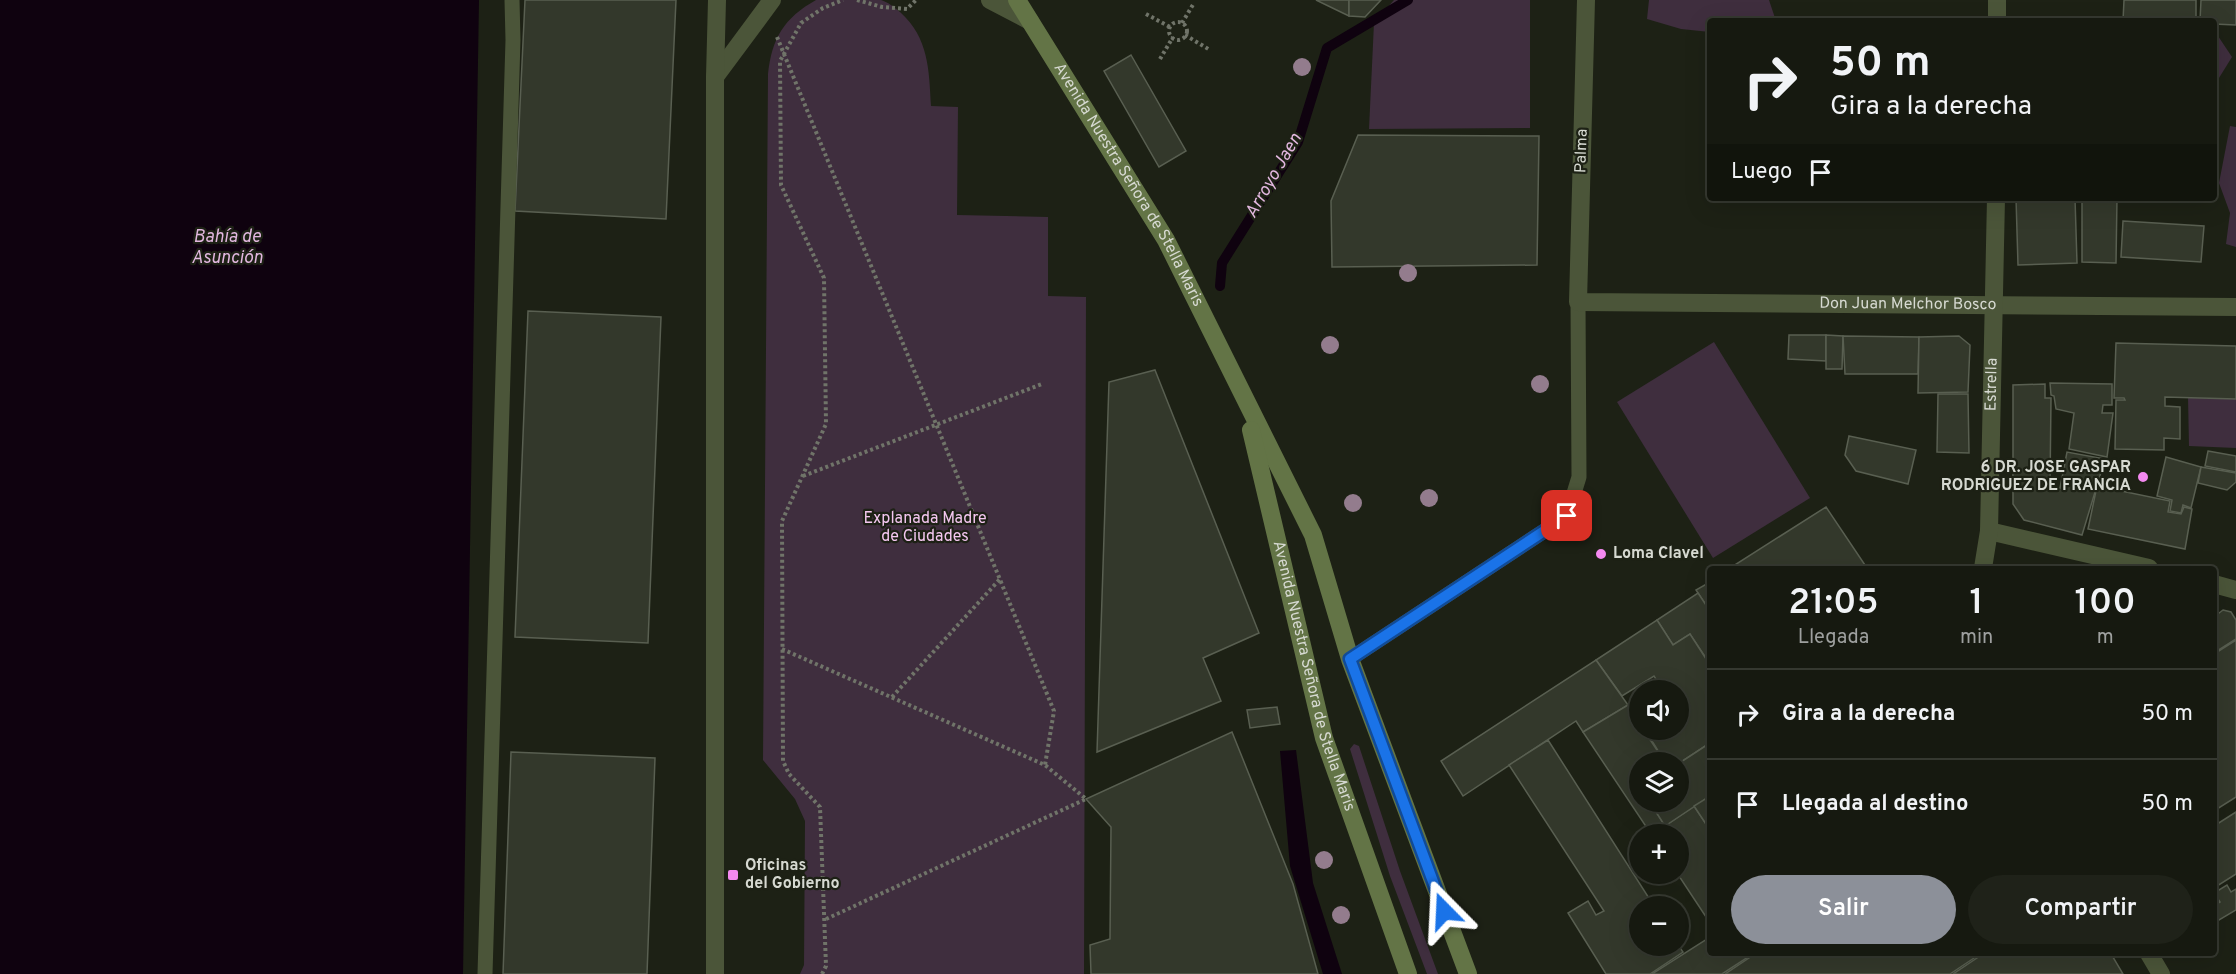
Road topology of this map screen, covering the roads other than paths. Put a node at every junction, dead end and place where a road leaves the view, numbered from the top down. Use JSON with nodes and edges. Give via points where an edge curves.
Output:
{"nodes":[{"id":1,"x":512,"y":0,"type":"edge"},
{"id":2,"x":717,"y":0,"type":"edge"},
{"id":3,"x":772,"y":0,"type":"edge"},
{"id":4,"x":990,"y":0,"type":"edge"},
{"id":5,"x":1017,"y":0,"type":"edge"},
{"id":6,"x":1586,"y":0,"type":"edge"},
{"id":7,"x":1997,"y":0,"type":"edge"},
{"id":8,"x":1997,"y":18,"type":"edge"},
{"id":9,"x":1030,"y":21,"type":"junction"},
{"id":10,"x":715,"y":77,"type":"junction"},
{"id":11,"x":1996,"y":201,"type":"edge"},
{"id":12,"x":1578,"y":302,"type":"junction"},
{"id":13,"x":1995,"y":305,"type":"junction"},
{"id":14,"x":2236,"y":307,"type":"edge"},
{"id":15,"x":1232,"y":374,"type":"junction"},
{"id":16,"x":1989,"y":531,"type":"junction"},
{"id":17,"x":1983,"y":566,"type":"edge"},
{"id":18,"x":2140,"y":566,"type":"edge"},
{"id":19,"x":2217,"y":585,"type":"edge"},
{"id":20,"x":2236,"y":590,"type":"edge"},
{"id":21,"x":1350,"y":659,"type":"junction"},
{"id":22,"x":2151,"y":956,"type":"edge"},
{"id":23,"x":485,"y":974,"type":"edge"},
{"id":24,"x":715,"y":974,"type":"edge"},
{"id":25,"x":1408,"y":974,"type":"edge"},
{"id":26,"x":1468,"y":974,"type":"edge"},
{"id":27,"x":2162,"y":974,"type":"edge"}],
"edges":[{"from":1,"to":23,"type":"lane"},
{"from":2,"to":10,"type":"street"},
{"from":3,"to":10,"type":"street"},
{"from":4,"to":9,"type":"street"},
{"from":5,"to":9,"type":"street","name":"Avenida Nuestra Señora de Stella Maris"},
{"from":6,"to":12,"type":"street","name":"Palma"},
{"from":7,"to":8,"type":"street"},
{"from":9,"to":15,"type":"street","name":"Avenida Nuestra Señora de Stella Maris","via":[[1166,240]]},
{"from":10,"to":24,"type":"street"},
{"from":11,"to":13,"type":"street","name":"Estrella"},
{"from":12,"to":13,"type":"street","name":"Don Juan Melchor Bosco"},
{"from":12,"to":21,"type":"lane","via":[[1579,477],[1567,516]]},
{"from":13,"to":14,"type":"street","name":"Don Juan Melchor Bosco"},
{"from":13,"to":16,"type":"street","name":"Estrella"},
{"from":15,"to":21,"type":"street","name":"Avenida Nuestra Señora de Stella Maris","via":[[1313,535]]},
{"from":15,"to":25,"type":"street","name":"Avenida Nuestra Señora de Stella Maris","via":[[1255,442],[1324,738]]},
{"from":16,"to":17,"type":"street","name":"Estrella"},
{"from":16,"to":18,"type":"street"},
{"from":19,"to":20,"type":"street"},
{"from":21,"to":26,"type":"street","name":"Avenida Nuestra Señora de Stella Maris"},
{"from":22,"to":27,"type":"street"}]}
